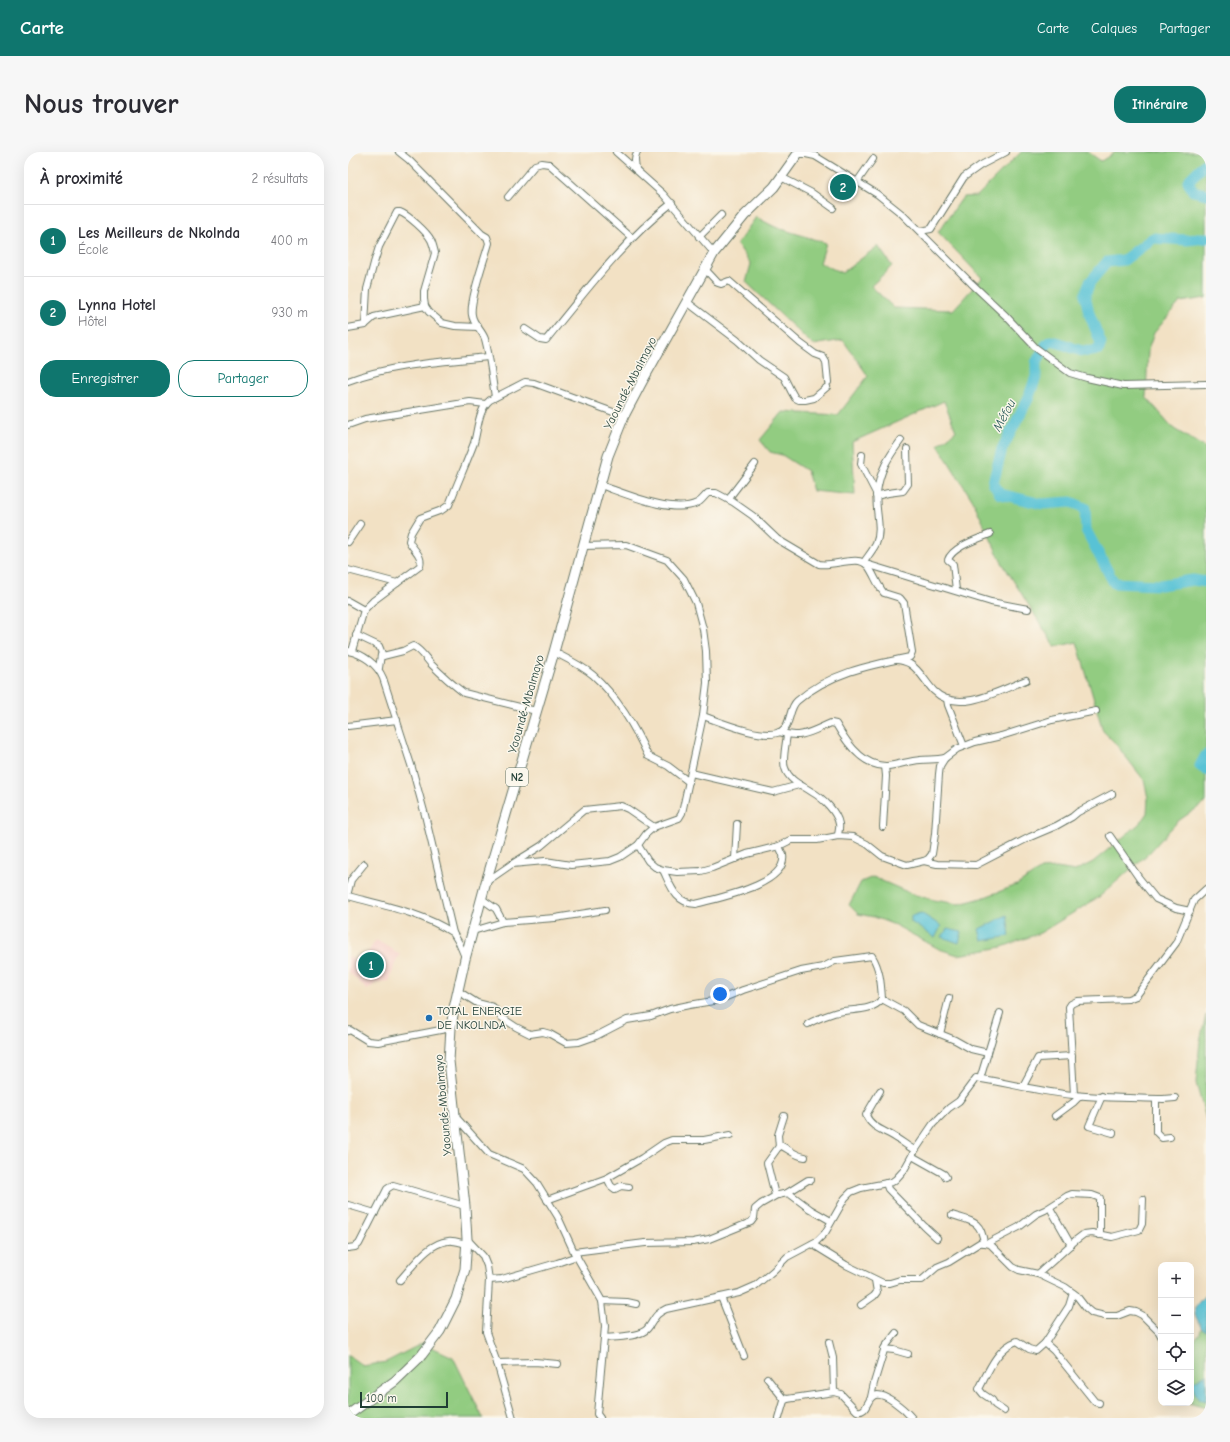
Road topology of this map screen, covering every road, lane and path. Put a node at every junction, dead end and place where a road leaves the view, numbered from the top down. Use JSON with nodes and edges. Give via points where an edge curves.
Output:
{"nodes":[{"id":1,"x":399,"y":152,"type":"edge"},
{"id":2,"x":616,"y":152,"type":"edge"},
{"id":3,"x":637,"y":152,"type":"edge"},
{"id":4,"x":1006,"y":152,"type":"edge"},
{"id":5,"x":798,"y":153,"type":"edge"},
{"id":6,"x":873,"y":159,"type":"dead end"},
{"id":7,"x":636,"y":169,"type":"junction"},
{"id":8,"x":781,"y":177,"type":"junction"},
{"id":9,"x":857,"y":182,"type":"junction"},
{"id":10,"x":508,"y":197,"type":"dead end"},
{"id":11,"x":672,"y":203,"type":"junction"},
{"id":12,"x":833,"y":208,"type":"dead end"},
{"id":13,"x":721,"y":214,"type":"dead end"},
{"id":14,"x":920,"y":231,"type":"junction"},
{"id":15,"x":699,"y":237,"type":"junction"},
{"id":16,"x":632,"y":238,"type":"junction"},
{"id":17,"x":714,"y":253,"type":"junction"},
{"id":18,"x":705,"y":269,"type":"junction"},
{"id":19,"x":687,"y":302,"type":"junction"},
{"id":20,"x":425,"y":306,"type":"junction"},
{"id":21,"x":365,"y":325,"type":"junction"},
{"id":22,"x":478,"y":327,"type":"junction"},
{"id":23,"x":348,"y":328,"type":"edge"},
{"id":24,"x":525,"y":329,"type":"dead end"},
{"id":25,"x":488,"y":357,"type":"junction"},
{"id":26,"x":348,"y":381,"type":"edge"},
{"id":27,"x":1206,"y":384,"type":"edge"},
{"id":28,"x":495,"y":397,"type":"junction"},
{"id":29,"x":485,"y":404,"type":"junction"},
{"id":30,"x":624,"y":416,"type":"junction"},
{"id":31,"x":348,"y":425,"type":"edge"},
{"id":32,"x":901,"y":440,"type":"dead end"},
{"id":33,"x":906,"y":449,"type":"dead end"},
{"id":34,"x":862,"y":455,"type":"dead end"},
{"id":35,"x":755,"y":464,"type":"dead end"},
{"id":36,"x":600,"y":485,"type":"junction"},
{"id":37,"x":876,"y":495,"type":"junction"},
{"id":38,"x":729,"y":500,"type":"junction"},
{"id":39,"x":360,"y":524,"type":"dead end"},
{"id":40,"x":990,"y":534,"type":"dead end"},
{"id":41,"x":348,"y":542,"type":"edge"},
{"id":42,"x":583,"y":546,"type":"junction"},
{"id":43,"x":865,"y":563,"type":"junction"},
{"id":44,"x":348,"y":570,"type":"edge"},
{"id":45,"x":397,"y":583,"type":"junction"},
{"id":46,"x":956,"y":590,"type":"junction"},
{"id":47,"x":348,"y":601,"type":"edge"},
{"id":48,"x":1028,"y":609,"type":"dead end"},
{"id":49,"x":364,"y":610,"type":"junction"},
{"id":50,"x":356,"y":635,"type":"junction"},
{"id":51,"x":350,"y":651,"type":"edge"},
{"id":52,"x":554,"y":652,"type":"junction"},
{"id":53,"x":383,"y":656,"type":"junction"},
{"id":54,"x":897,"y":659,"type":"junction"},
{"id":55,"x":379,"y":668,"type":"junction"},
{"id":56,"x":1026,"y":680,"type":"dead end"},
{"id":57,"x":947,"y":699,"type":"junction"},
{"id":58,"x":536,"y":711,"type":"junction"},
{"id":59,"x":1096,"y":711,"type":"dead end"},
{"id":60,"x":703,"y":716,"type":"junction"},
{"id":61,"x":397,"y":720,"type":"junction"},
{"id":62,"x":348,"y":726,"type":"edge"},
{"id":63,"x":779,"y":732,"type":"junction"},
{"id":64,"x":787,"y":735,"type":"junction"},
{"id":65,"x":964,"y":746,"type":"junction"},
{"id":66,"x":945,"y":758,"type":"junction"},
{"id":67,"x":885,"y":766,"type":"junction"},
{"id":68,"x":691,"y":773,"type":"junction"},
{"id":69,"x":689,"y":782,"type":"junction"},
{"id":70,"x":799,"y":785,"type":"junction"},
{"id":71,"x":1112,"y":794,"type":"dead end"},
{"id":72,"x":737,"y":824,"type":"dead end"},
{"id":73,"x":654,"y":827,"type":"junction"},
{"id":74,"x":883,"y":827,"type":"dead end"},
{"id":75,"x":838,"y":836,"type":"junction"},
{"id":76,"x":1110,"y":836,"type":"dead end"},
{"id":77,"x":638,"y":845,"type":"junction"},
{"id":78,"x":779,"y":846,"type":"junction"},
{"id":79,"x":735,"y":859,"type":"junction"},
{"id":80,"x":924,"y":861,"type":"junction"},
{"id":81,"x":364,"y":864,"type":"dead end"},
{"id":82,"x":512,"y":864,"type":"junction"},
{"id":83,"x":663,"y":870,"type":"junction"},
{"id":84,"x":349,"y":877,"type":"edge"},
{"id":85,"x":486,"y":882,"type":"junction"},
{"id":86,"x":1206,"y":889,"type":"edge"},
{"id":87,"x":348,"y":892,"type":"edge"},
{"id":88,"x":348,"y":896,"type":"edge"},
{"id":89,"x":482,"y":899,"type":"junction"},
{"id":90,"x":605,"y":910,"type":"dead end"},
{"id":91,"x":1190,"y":911,"type":"junction"},
{"id":92,"x":503,"y":922,"type":"junction"},
{"id":93,"x":473,"y":931,"type":"junction"},
{"id":94,"x":453,"y":933,"type":"junction"},
{"id":95,"x":466,"y":958,"type":"junction"},
{"id":96,"x":458,"y":991,"type":"junction"},
{"id":97,"x":949,"y":998,"type":"dead end"},
{"id":98,"x":882,"y":999,"type":"junction"},
{"id":99,"x":1000,"y":1013,"type":"dead end"},
{"id":100,"x":808,"y":1024,"type":"dead end"},
{"id":101,"x":451,"y":1028,"type":"junction"},
{"id":102,"x":348,"y":1031,"type":"edge"},
{"id":103,"x":940,"y":1034,"type":"junction"},
{"id":104,"x":988,"y":1053,"type":"junction"},
{"id":105,"x":1072,"y":1056,"type":"junction"},
{"id":106,"x":980,"y":1079,"type":"junction"},
{"id":107,"x":1023,"y":1086,"type":"junction"},
{"id":108,"x":880,"y":1091,"type":"dead end"},
{"id":109,"x":1074,"y":1095,"type":"junction"},
{"id":110,"x":1080,"y":1096,"type":"junction"},
{"id":111,"x":1102,"y":1096,"type":"junction"},
{"id":112,"x":1175,"y":1098,"type":"dead end"},
{"id":113,"x":1156,"y":1099,"type":"junction"},
{"id":114,"x":454,"y":1114,"type":"junction"},
{"id":115,"x":784,"y":1116,"type":"dead end"},
{"id":116,"x":1055,"y":1116,"type":"dead end"},
{"id":117,"x":1113,"y":1133,"type":"dead end"},
{"id":118,"x":730,"y":1135,"type":"dead end"},
{"id":119,"x":1170,"y":1137,"type":"dead end"},
{"id":120,"x":778,"y":1146,"type":"junction"},
{"id":121,"x":913,"y":1153,"type":"junction"},
{"id":122,"x":805,"y":1157,"type":"dead end"},
{"id":123,"x":946,"y":1177,"type":"dead end"},
{"id":124,"x":606,"y":1178,"type":"junction"},
{"id":125,"x":811,"y":1180,"type":"dead end"},
{"id":126,"x":886,"y":1183,"type":"junction"},
{"id":127,"x":629,"y":1187,"type":"dead end"},
{"id":128,"x":787,"y":1193,"type":"junction"},
{"id":129,"x":777,"y":1195,"type":"junction"},
{"id":130,"x":547,"y":1200,"type":"junction"},
{"id":131,"x":1143,"y":1200,"type":"dead end"},
{"id":132,"x":348,"y":1205,"type":"edge"},
{"id":133,"x":465,"y":1206,"type":"junction"},
{"id":134,"x":1050,"y":1208,"type":"junction"},
{"id":135,"x":375,"y":1213,"type":"junction"},
{"id":136,"x":952,"y":1216,"type":"dead end"},
{"id":137,"x":831,"y":1221,"type":"junction"},
{"id":138,"x":1100,"y":1235,"type":"junction"},
{"id":139,"x":937,"y":1238,"type":"dead end"},
{"id":140,"x":467,"y":1241,"type":"junction"},
{"id":141,"x":986,"y":1243,"type":"junction"},
{"id":142,"x":812,"y":1244,"type":"junction"},
{"id":143,"x":1071,"y":1245,"type":"junction"},
{"id":144,"x":348,"y":1248,"type":"edge"},
{"id":145,"x":576,"y":1254,"type":"junction"},
{"id":146,"x":1038,"y":1274,"type":"junction"},
{"id":147,"x":400,"y":1280,"type":"dead end"},
{"id":148,"x":489,"y":1280,"type":"junction"},
{"id":149,"x":875,"y":1280,"type":"junction"},
{"id":150,"x":1073,"y":1292,"type":"junction"},
{"id":151,"x":721,"y":1297,"type":"junction"},
{"id":152,"x":602,"y":1301,"type":"junction"},
{"id":153,"x":636,"y":1304,"type":"dead end"},
{"id":154,"x":861,"y":1305,"type":"dead end"},
{"id":155,"x":896,"y":1333,"type":"dead end"},
{"id":156,"x":1160,"y":1334,"type":"edge"},
{"id":157,"x":604,"y":1338,"type":"junction"},
{"id":158,"x":829,"y":1342,"type":"dead end"},
{"id":159,"x":1045,"y":1343,"type":"junction"},
{"id":160,"x":884,"y":1349,"type":"junction"},
{"id":161,"x":908,"y":1354,"type":"dead end"},
{"id":162,"x":744,"y":1356,"type":"dead end"},
{"id":163,"x":497,"y":1363,"type":"junction"},
{"id":164,"x":558,"y":1364,"type":"dead end"},
{"id":165,"x":768,"y":1378,"type":"dead end"},
{"id":166,"x":834,"y":1392,"type":"junction"},
{"id":167,"x":871,"y":1397,"type":"junction"},
{"id":168,"x":787,"y":1400,"type":"junction"},
{"id":169,"x":1099,"y":1403,"type":"dead end"},
{"id":170,"x":1004,"y":1411,"type":"dead end"},
{"id":171,"x":348,"y":1415,"type":"edge"},
{"id":172,"x":513,"y":1418,"type":"edge"},
{"id":173,"x":600,"y":1418,"type":"edge"},
{"id":174,"x":779,"y":1418,"type":"edge"},
{"id":175,"x":912,"y":1418,"type":"edge"}],
"edges":[{"from":1,"to":22,"type":"street","via":[[487,237],[489,243],[471,307],[473,320]]},
{"from":2,"to":7,"type":"street"},
{"from":3,"to":7,"type":"street"},
{"from":4,"to":14,"type":"street","via":[[964,177],[931,229]]},
{"from":5,"to":8,"type":"highway","name":"Yaoundé-Mbalmayo","number":"N2"},
{"from":5,"to":9,"type":"street","via":[[815,156]]},
{"from":6,"to":9,"type":"street"},
{"from":7,"to":11,"type":"street"},
{"from":8,"to":12,"type":"street","via":[[812,193]]},
{"from":8,"to":17,"type":"highway","name":"Yaoundé-Mbalmayo","number":"N2"},
{"from":9,"to":14,"type":"street","via":[[877,194]]},
{"from":10,"to":16,"type":"street","via":[[535,165],[549,164]]},
{"from":11,"to":15,"type":"street"},
{"from":11,"to":16,"type":"street"},
{"from":13,"to":15,"type":"street"},
{"from":14,"to":27,"type":"street","via":[[1036,348],[1070,373],[1123,386]]},
{"from":15,"to":17,"type":"street"},
{"from":16,"to":24,"type":"street","via":[[546,340]]},
{"from":17,"to":18,"type":"highway","name":"Yaoundé-Mbalmayo","number":"N2"},
{"from":18,"to":19,"type":"highway","name":"Yaoundé-Mbalmayo","number":"N2"},
{"from":18,"to":19,"type":"street","via":[[718,283],[729,281],[800,342],[822,357],[826,362],[828,385],[814,398],[799,400],[784,377]]},
{"from":19,"to":30,"type":"highway","name":"Yaoundé-Mbalmayo","number":"N2"},
{"from":20,"to":21,"type":"street","via":[[374,317]]},
{"from":20,"to":21,"type":"street","via":[[424,291],[435,253],[434,247],[422,230],[397,212],[375,258],[367,289]]},
{"from":20,"to":22,"type":"street","via":[[442,323]]},
{"from":21,"to":23,"type":"street"},
{"from":22,"to":25,"type":"street","via":[[485,337]]},
{"from":25,"to":26,"type":"street","via":[[392,369]]},
{"from":25,"to":28,"type":"street"},
{"from":28,"to":29,"type":"street"},
{"from":28,"to":30,"type":"street","via":[[525,382],[534,383]]},
{"from":29,"to":31,"type":"street","via":[[470,402],[366,419]]},
{"from":29,"to":45,"type":"street","via":[[474,443],[449,505],[420,518],[410,533],[409,541],[420,556],[420,566]]},
{"from":30,"to":36,"type":"highway","name":"Yaoundé-Mbalmayo","number":"N2"},
{"from":32,"to":37,"type":"street","via":[[886,462]]},
{"from":33,"to":37,"type":"street","via":[[908,484],[903,491]]},
{"from":34,"to":37,"type":"street","via":[[861,464]]},
{"from":35,"to":38,"type":"street"},
{"from":36,"to":38,"type":"street","via":[[660,505],[691,505],[701,501],[711,492]]},
{"from":36,"to":42,"type":"highway","name":"Yaoundé-Mbalmayo","number":"N2"},
{"from":37,"to":43,"type":"street","via":[[878,537]]},
{"from":38,"to":43,"type":"street","via":[[753,516],[777,539],[819,564],[858,560]]},
{"from":39,"to":41,"type":"street"},
{"from":40,"to":46,"type":"street","via":[[956,550],[949,557],[948,560],[953,564]]},
{"from":42,"to":52,"type":"highway","name":"Yaoundé-Mbalmayo","number":"N2"},
{"from":42,"to":60,"type":"street","via":[[626,545],[667,560],[684,579],[696,603],[703,629],[707,683]]},
{"from":43,"to":46,"type":"street"},
{"from":43,"to":54,"type":"street","via":[[882,591],[900,598],[904,603],[912,652],[910,656]]},
{"from":44,"to":45,"type":"street"},
{"from":45,"to":49,"type":"street"},
{"from":46,"to":48,"type":"street","via":[[991,602]]},
{"from":47,"to":49,"type":"street"},
{"from":49,"to":50,"type":"street"},
{"from":50,"to":51,"type":"street"},
{"from":50,"to":53,"type":"street","via":[[378,646]]},
{"from":51,"to":55,"type":"street"},
{"from":52,"to":58,"type":"highway","name":"Yaoundé-Mbalmayo","number":"N2"},
{"from":52,"to":69,"type":"street","via":[[575,662],[594,676],[612,696],[641,739],[648,756],[668,766]]},
{"from":53,"to":55,"type":"street","via":[[381,655]]},
{"from":53,"to":58,"type":"street","via":[[413,646],[464,693]]},
{"from":54,"to":57,"type":"street","via":[[910,664],[934,692]]},
{"from":54,"to":63,"type":"street","via":[[848,672],[816,686],[795,702],[790,718]]},
{"from":55,"to":61,"type":"street"},
{"from":56,"to":57,"type":"street","via":[[972,701]]},
{"from":57,"to":65,"type":"street"},
{"from":58,"to":85,"type":"highway","name":"Yaoundé-Mbalmayo","number":"N2"},
{"from":59,"to":65,"type":"street","via":[[1052,720]]},
{"from":60,"to":63,"type":"street","via":[[756,733]]},
{"from":60,"to":68,"type":"street"},
{"from":61,"to":62,"type":"street"},
{"from":61,"to":94,"type":"street","via":[[425,815]]},
{"from":63,"to":64,"type":"street"},
{"from":64,"to":67,"type":"street","via":[[800,736],[834,723],[858,755]]},
{"from":64,"to":70,"type":"street","via":[[784,767]]},
{"from":65,"to":66,"type":"street"},
{"from":66,"to":67,"type":"street"},
{"from":66,"to":80,"type":"street","via":[[940,766],[932,854]]},
{"from":67,"to":74,"type":"street"},
{"from":68,"to":69,"type":"street"},
{"from":68,"to":70,"type":"street","via":[[773,792]]},
{"from":69,"to":73,"type":"street","via":[[679,818]]},
{"from":70,"to":75,"type":"street","via":[[813,792],[834,812],[839,825]]},
{"from":71,"to":80,"type":"street","via":[[1078,812],[1072,818],[976,865]]},
{"from":72,"to":79,"type":"street"},
{"from":73,"to":77,"type":"street"},
{"from":73,"to":82,"type":"street","via":[[621,806],[584,810],[541,846]]},
{"from":75,"to":78,"type":"street","via":[[817,840],[791,840]]},
{"from":75,"to":80,"type":"street","via":[[853,837],[882,856],[907,865]]},
{"from":76,"to":91,"type":"street","via":[[1156,899]]},
{"from":77,"to":82,"type":"street","via":[[620,857],[604,862],[571,865],[545,861]]},
{"from":77,"to":83,"type":"street","via":[[648,861]]},
{"from":78,"to":79,"type":"street"},
{"from":78,"to":83,"type":"street","via":[[783,854],[782,860],[779,869],[769,880],[746,890],[696,904],[689,904],[680,899]]},
{"from":79,"to":83,"type":"street","via":[[701,871]]},
{"from":81,"to":84,"type":"street"},
{"from":82,"to":85,"type":"street"},
{"from":84,"to":87,"type":"street"},
{"from":85,"to":89,"type":"highway","name":"Yaoundé-Mbalmayo","number":"N2"},
{"from":86,"to":91,"type":"street","via":[[1194,900]]},
{"from":88,"to":94,"type":"street","via":[[416,915],[440,924]]},
{"from":89,"to":92,"type":"street","via":[[496,909]]},
{"from":89,"to":93,"type":"highway","name":"Yaoundé-Mbalmayo","number":"N2"},
{"from":90,"to":92,"type":"street","via":[[555,918]]},
{"from":91,"to":105,"type":"street","via":[[1176,943],[1136,996],[1128,999],[1071,1004],[1069,1007]]},
{"from":92,"to":93,"type":"street"},
{"from":93,"to":95,"type":"highway","name":"Yaoundé-Mbalmayo","number":"N2"},
{"from":94,"to":95,"type":"street"},
{"from":95,"to":96,"type":"highway","name":"Yaoundé-Mbalmayo","number":"N2"},
{"from":96,"to":98,"type":"street","via":[[477,1003],[493,1008],[501,1017],[530,1034],[543,1032],[566,1043],[596,1036],[627,1020],[719,1000],[835,961],[872,956],[881,977]]},
{"from":96,"to":101,"type":"highway","name":"Yaoundé-Mbalmayo","number":"N2"},
{"from":97,"to":103,"type":"street"},
{"from":98,"to":100,"type":"street","via":[[874,1005],[833,1013]]},
{"from":98,"to":103,"type":"street","via":[[904,1010],[918,1025]]},
{"from":99,"to":104,"type":"street"},
{"from":101,"to":102,"type":"street","via":[[378,1042],[368,1041]]},
{"from":101,"to":114,"type":"highway","name":"Yaoundé-Mbalmayo","number":"N2","via":[[449,1061]]},
{"from":103,"to":104,"type":"street"},
{"from":104,"to":106,"type":"street"},
{"from":105,"to":107,"type":"street","via":[[1038,1058]]},
{"from":105,"to":109,"type":"street"},
{"from":106,"to":107,"type":"street"},
{"from":106,"to":121,"type":"street","via":[[976,1078],[959,1101],[933,1124]]},
{"from":107,"to":109,"type":"street"},
{"from":108,"to":121,"type":"street","via":[[866,1115],[868,1119],[876,1127],[896,1137]]},
{"from":109,"to":110,"type":"street"},
{"from":110,"to":111,"type":"street"},
{"from":110,"to":116,"type":"street"},
{"from":111,"to":113,"type":"street"},
{"from":111,"to":117,"type":"street","via":[[1089,1126]]},
{"from":112,"to":113,"type":"street"},
{"from":113,"to":119,"type":"street","via":[[1156,1132],[1162,1138]]},
{"from":114,"to":130,"type":"street","via":[[489,1154],[524,1169],[537,1183]]},
{"from":114,"to":133,"type":"highway","name":"Yaoundé-Mbalmayo","number":"N2"},
{"from":115,"to":120,"type":"street","via":[[778,1135]]},
{"from":118,"to":124,"type":"street","via":[[704,1140],[672,1140]]},
{"from":120,"to":122,"type":"street","via":[[788,1149],[792,1154]]},
{"from":120,"to":129,"type":"street","via":[[767,1163]]},
{"from":121,"to":123,"type":"street"},
{"from":121,"to":126,"type":"street","via":[[896,1179]]},
{"from":124,"to":127,"type":"street","via":[[615,1189],[621,1186]]},
{"from":124,"to":130,"type":"street"},
{"from":125,"to":128,"type":"street"},
{"from":126,"to":137,"type":"street","via":[[851,1192]]},
{"from":126,"to":139,"type":"street","via":[[888,1189]]},
{"from":128,"to":129,"type":"street"},
{"from":128,"to":137,"type":"street"},
{"from":129,"to":145,"type":"street","via":[[755,1209],[751,1222],[709,1239],[645,1243]]},
{"from":130,"to":145,"type":"street"},
{"from":131,"to":138,"type":"street","via":[[1142,1224],[1139,1230],[1112,1237]]},
{"from":132,"to":135,"type":"street"},
{"from":133,"to":135,"type":"street","via":[[393,1185],[386,1189]]},
{"from":133,"to":140,"type":"highway","name":"Yaoundé-Mbalmayo","number":"N2"},
{"from":134,"to":138,"type":"street","via":[[1072,1194],[1100,1198]]},
{"from":134,"to":141,"type":"street","via":[[1036,1214],[1004,1236]]},
{"from":134,"to":143,"type":"street"},
{"from":135,"to":144,"type":"street","via":[[359,1244]]},
{"from":136,"to":141,"type":"street","via":[[977,1225],[983,1232]]},
{"from":137,"to":142,"type":"street","via":[[825,1233]]},
{"from":138,"to":143,"type":"street","via":[[1084,1234]]},
{"from":140,"to":147,"type":"street","via":[[438,1244]]},
{"from":140,"to":148,"type":"street","via":[[483,1256]]},
{"from":140,"to":171,"type":"highway","name":"Yaoundé-Mbalmayo","number":"N2","via":[[465,1269],[456,1299],[440,1331],[421,1356]]},
{"from":141,"to":146,"type":"street","via":[[996,1249],[1013,1267]]},
{"from":141,"to":149,"type":"street","via":[[981,1242],[937,1267],[922,1280],[883,1283]]},
{"from":142,"to":149,"type":"street"},
{"from":142,"to":151,"type":"street","via":[[787,1257],[755,1286]]},
{"from":143,"to":146,"type":"street"},
{"from":145,"to":148,"type":"street","via":[[557,1263],[502,1279]]},
{"from":145,"to":152,"type":"street"},
{"from":146,"to":150,"type":"street"},
{"from":148,"to":163,"type":"street","via":[[486,1332]]},
{"from":149,"to":154,"type":"street","via":[[877,1292]]},
{"from":150,"to":156,"type":"street","via":[[1092,1313],[1117,1316],[1130,1311],[1136,1312]]},
{"from":150,"to":159,"type":"street","via":[[1062,1320]]},
{"from":151,"to":157,"type":"street","via":[[662,1311],[641,1334]]},
{"from":151,"to":162,"type":"street"},
{"from":152,"to":153,"type":"street"},
{"from":152,"to":157,"type":"street"},
{"from":155,"to":160,"type":"street"},
{"from":157,"to":173,"type":"street","via":[[597,1414]]},
{"from":158,"to":166,"type":"street","via":[[833,1358]]},
{"from":159,"to":169,"type":"street","via":[[1095,1402]]},
{"from":159,"to":170,"type":"street","via":[[1036,1351],[1017,1341],[1011,1343],[1002,1350],[994,1363],[979,1389]]},
{"from":160,"to":161,"type":"street"},
{"from":160,"to":167,"type":"street"},
{"from":163,"to":164,"type":"street"},
{"from":163,"to":172,"type":"street"},
{"from":165,"to":168,"type":"street"},
{"from":166,"to":167,"type":"street","via":[[841,1394],[861,1412]]},
{"from":166,"to":168,"type":"street"},
{"from":167,"to":175,"type":"street","via":[[880,1395],[897,1403]]},
{"from":168,"to":174,"type":"street","via":[[784,1401]]}]}
